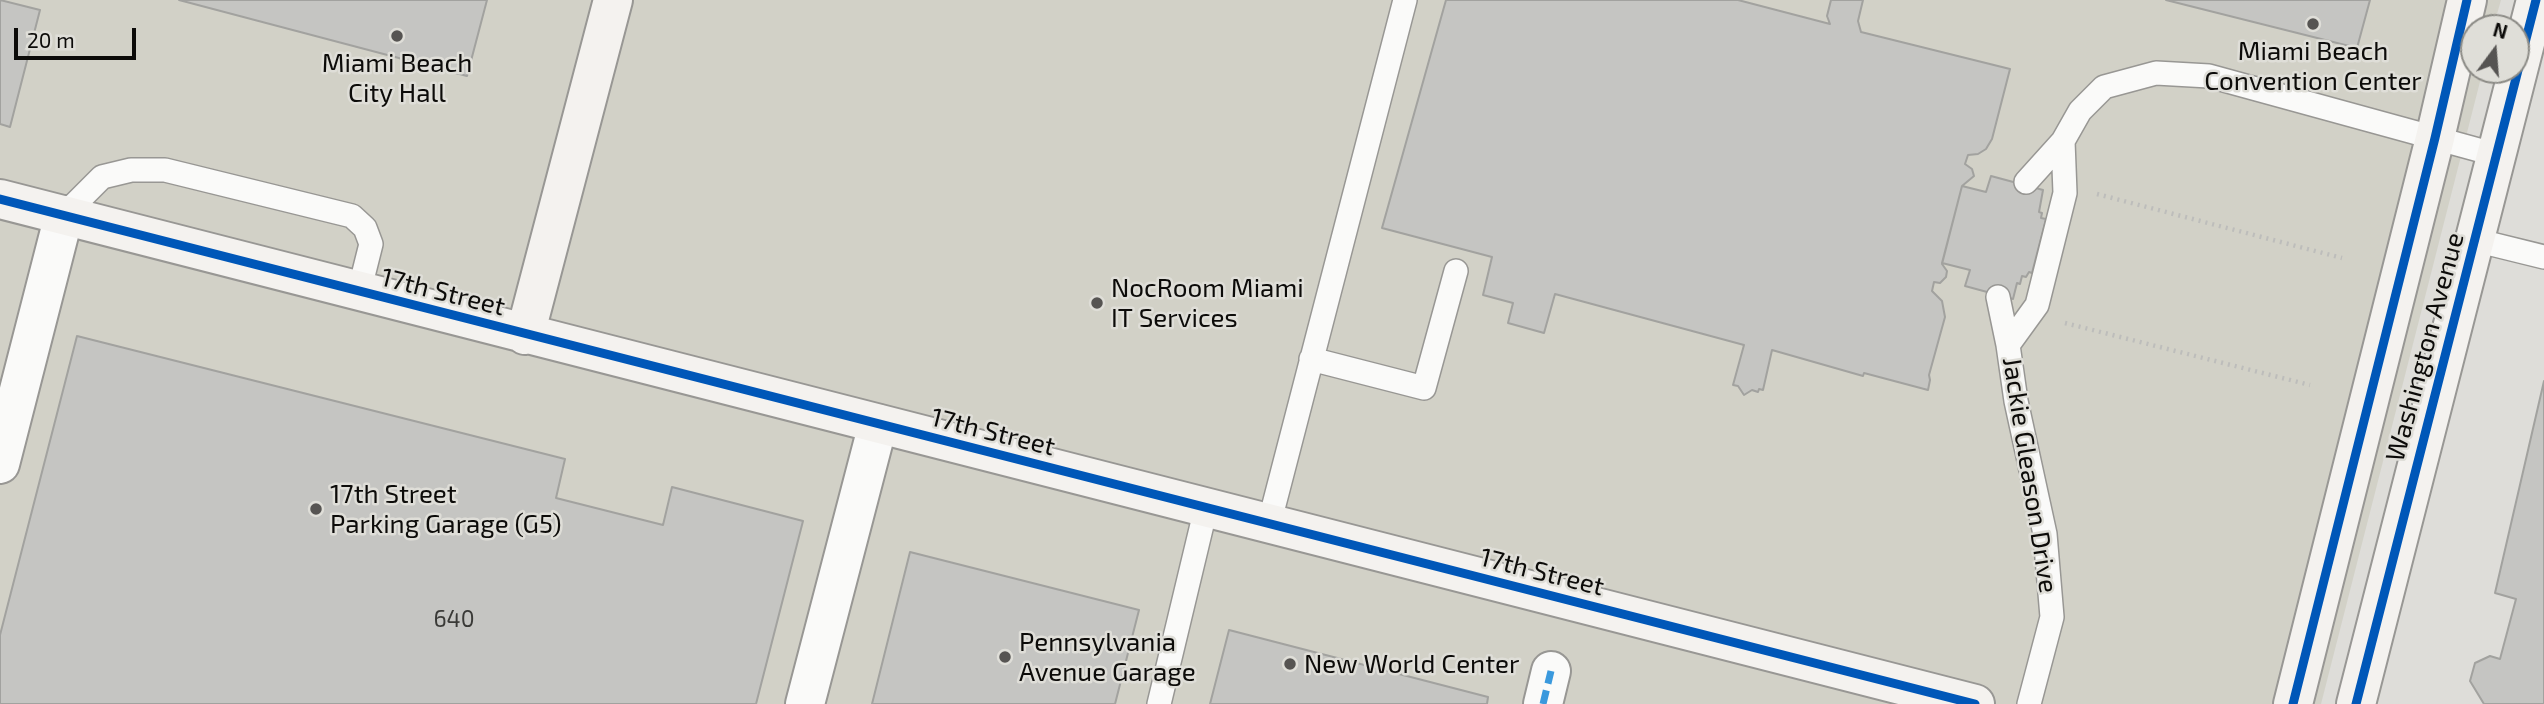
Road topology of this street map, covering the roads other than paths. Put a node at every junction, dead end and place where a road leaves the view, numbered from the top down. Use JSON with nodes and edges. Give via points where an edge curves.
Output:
{"nodes":[{"id":1,"x":613,"y":0,"type":"edge"},
{"id":2,"x":1405,"y":0,"type":"edge"},
{"id":3,"x":2467,"y":0,"type":"edge"},
{"id":4,"x":2536,"y":0,"type":"edge"},
{"id":5,"x":2435,"y":138,"type":"junction"},
{"id":6,"x":2063,"y":141,"type":"junction"},
{"id":7,"x":2497,"y":155,"type":"junction"},
{"id":8,"x":2026,"y":182,"type":"dead end"},
{"id":9,"x":0,"y":199,"type":"edge"},
{"id":10,"x":64,"y":215,"type":"junction"},
{"id":11,"x":2475,"y":240,"type":"junction"},
{"id":12,"x":2544,"y":257,"type":"edge"},
{"id":13,"x":1455,"y":271,"type":"dead end"},
{"id":14,"x":359,"y":292,"type":"junction"},
{"id":15,"x":1998,"y":297,"type":"dead end"},
{"id":16,"x":525,"y":335,"type":"junction"},
{"id":17,"x":2008,"y":345,"type":"junction"},
{"id":18,"x":1311,"y":359,"type":"junction"},
{"id":19,"x":878,"y":424,"type":"junction"},
{"id":20,"x":0,"y":464,"type":"edge"},
{"id":21,"x":1206,"y":508,"type":"junction"},
{"id":22,"x":1269,"y":524,"type":"junction"},
{"id":23,"x":806,"y":704,"type":"edge"},
{"id":24,"x":1159,"y":704,"type":"edge"},
{"id":25,"x":1975,"y":704,"type":"edge"},
{"id":26,"x":2029,"y":704,"type":"edge"},
{"id":27,"x":2293,"y":704,"type":"edge"},
{"id":28,"x":2356,"y":704,"type":"edge"}],
"edges":[{"from":1,"to":16,"type":"street"},
{"from":2,"to":18,"type":"lane"},
{"from":3,"to":5,"type":"street","name":"Washington Avenue"},
{"from":4,"to":7,"type":"street","name":"Washington Avenue"},
{"from":5,"to":6,"type":"lane","via":[[2209,76],[2156,73],[2104,87],[2080,111]]},
{"from":5,"to":7,"type":"lane"},
{"from":5,"to":27,"type":"street","name":"Washington Avenue"},
{"from":6,"to":8,"type":"lane"},
{"from":6,"to":17,"type":"lane","name":"Jackie Gleason Drive","via":[[2065,193],[2037,305]]},
{"from":7,"to":11,"type":"street","name":"Washington Avenue"},
{"from":9,"to":10,"type":"street","name":"17th Street"},
{"from":10,"to":14,"type":"street","name":"17th Street"},
{"from":10,"to":14,"type":"lane","via":[[102,177],[131,170],[165,170],[352,216],[365,228],[371,244]]},
{"from":10,"to":20,"type":"street"},
{"from":11,"to":12,"type":"lane"},
{"from":11,"to":28,"type":"street","name":"Washington Avenue"},
{"from":13,"to":18,"type":"lane","via":[[1424,388]]},
{"from":14,"to":16,"type":"street","name":"17th Street"},
{"from":15,"to":17,"type":"lane"},
{"from":16,"to":19,"type":"street","name":"17th Street"},
{"from":17,"to":26,"type":"lane","name":"Jackie Gleason Drive","via":[[2045,534],[2052,617]]},
{"from":18,"to":22,"type":"lane"},
{"from":19,"to":21,"type":"street","name":"17th Street"},
{"from":19,"to":23,"type":"street"},
{"from":21,"to":22,"type":"street","name":"17th Street"},
{"from":21,"to":24,"type":"lane"},
{"from":22,"to":25,"type":"street","name":"17th Street"}]}
